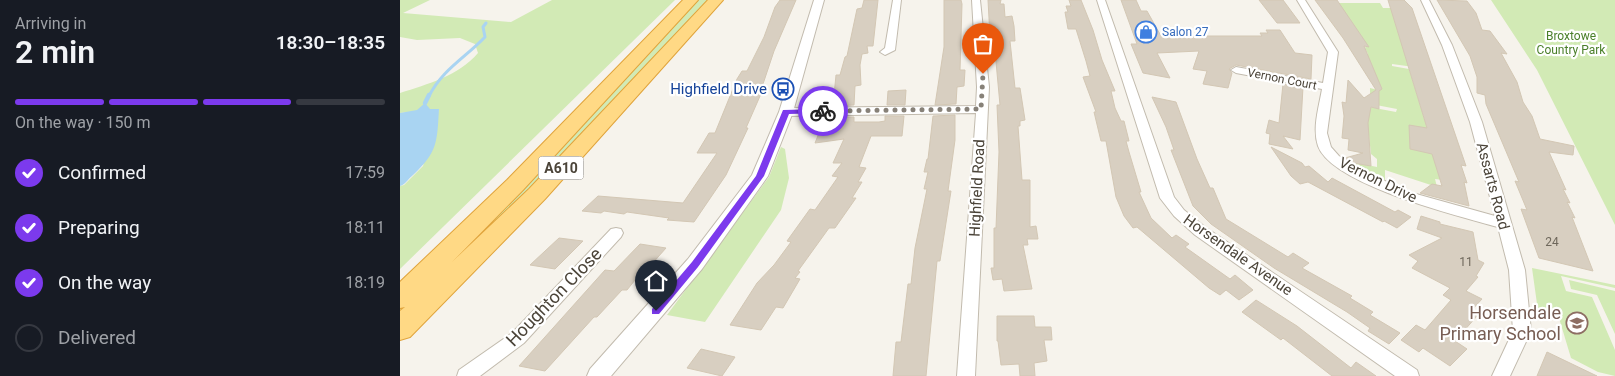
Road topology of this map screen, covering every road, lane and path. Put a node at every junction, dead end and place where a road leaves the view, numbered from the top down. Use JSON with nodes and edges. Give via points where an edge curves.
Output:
{"nodes":[{"id":1,"x":691,"y":0,"type":"edge"},
{"id":2,"x":716,"y":0,"type":"edge"},
{"id":3,"x":819,"y":0,"type":"edge"},
{"id":4,"x":897,"y":0,"type":"edge"},
{"id":5,"x":976,"y":0,"type":"edge"},
{"id":6,"x":1101,"y":0,"type":"edge"},
{"id":7,"x":1301,"y":0,"type":"edge"},
{"id":8,"x":1425,"y":0,"type":"edge"},
{"id":9,"x":885,"y":52,"type":"dead end"},
{"id":10,"x":1236,"y":70,"type":"dead end"},
{"id":11,"x":1328,"y":87,"type":"junction"},
{"id":12,"x":981,"y":109,"type":"junction"},
{"id":13,"x":786,"y":112,"type":"junction"},
{"id":14,"x":1502,"y":223,"type":"junction"},
{"id":15,"x":616,"y":233,"type":"dead end"},
{"id":16,"x":400,"y":298,"type":"edge"},
{"id":17,"x":400,"y":330,"type":"edge"},
{"id":18,"x":466,"y":376,"type":"edge"},
{"id":19,"x":598,"y":376,"type":"edge"},
{"id":20,"x":966,"y":376,"type":"edge"},
{"id":21,"x":1410,"y":376,"type":"edge"},
{"id":22,"x":1501,"y":376,"type":"edge"}],
"edges":[{"from":1,"to":16,"type":"highway","number":"A610","via":[[515,186]]},
{"from":2,"to":17,"type":"highway","number":"A610","via":[[537,194]]},
{"from":3,"to":13,"type":"street"},
{"from":4,"to":9,"type":"street","via":[[890,50]]},
{"from":5,"to":12,"type":"street","name":"Highfield Road","via":[[983,74]]},
{"from":6,"to":21,"type":"street","name":"Horsendale Avenue","via":[[1167,198],[1179,213],[1200,231]]},
{"from":7,"to":11,"type":"street","name":"Vernon Drive","via":[[1332,52]]},
{"from":8,"to":14,"type":"street","name":"Assarts Road","via":[[1447,45],[1476,122]]},
{"from":10,"to":11,"type":"street","name":"Vernon Court"},
{"from":11,"to":14,"type":"street","name":"Vernon Drive","via":[[1321,139],[1334,159],[1404,195]]},
{"from":12,"to":13,"type":"street"},
{"from":12,"to":20,"type":"street","name":"Highfield Road"},
{"from":13,"to":19,"type":"street","via":[[755,184],[689,271]]},
{"from":14,"to":22,"type":"street","name":"Assarts Road","via":[[1517,270],[1522,331]]},
{"from":15,"to":18,"type":"street","name":"Houghton Close","via":[[518,338]]}]}
